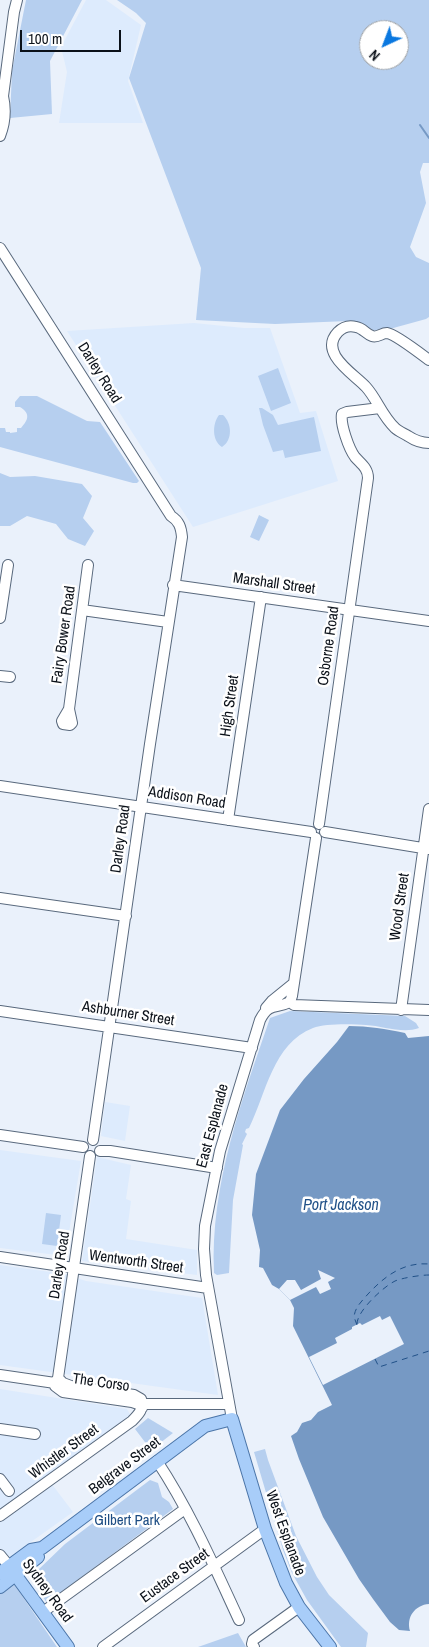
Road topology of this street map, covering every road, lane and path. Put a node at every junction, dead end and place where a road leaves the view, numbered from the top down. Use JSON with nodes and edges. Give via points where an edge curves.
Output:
{"nodes":[{"id":1,"x":17,"y":0,"type":"edge"},
{"id":2,"x":2,"y":98,"type":"edge"},
{"id":3,"x":0,"y":136,"type":"edge"},
{"id":4,"x":0,"y":248,"type":"edge"},
{"id":5,"x":429,"y":360,"type":"edge"},
{"id":6,"x":380,"y":408,"type":"junction"},
{"id":7,"x":429,"y":443,"type":"edge"},
{"id":8,"x":8,"y":565,"type":"dead end"},
{"id":9,"x":88,"y":565,"type":"dead end"},
{"id":10,"x":173,"y":585,"type":"junction"},
{"id":11,"x":261,"y":597,"type":"junction"},
{"id":12,"x":350,"y":609,"type":"junction"},
{"id":13,"x":82,"y":610,"type":"junction"},
{"id":14,"x":0,"y":618,"type":"edge"},
{"id":15,"x":429,"y":621,"type":"edge"},
{"id":16,"x":168,"y":622,"type":"junction"},
{"id":17,"x":69,"y":709,"type":"dead end"},
{"id":18,"x":0,"y":786,"type":"edge"},
{"id":19,"x":141,"y":806,"type":"junction"},
{"id":20,"x":429,"y":809,"type":"edge"},
{"id":21,"x":228,"y":820,"type":"junction"},
{"id":22,"x":318,"y":831,"type":"junction"},
{"id":23,"x":426,"y":848,"type":"edge"},
{"id":24,"x":0,"y":898,"type":"edge"},
{"id":25,"x":126,"y":916,"type":"junction"},
{"id":26,"x":293,"y":984,"type":"junction"},
{"id":27,"x":290,"y":1002,"type":"junction"},
{"id":28,"x":0,"y":1010,"type":"edge"},
{"id":29,"x":400,"y":1010,"type":"junction"},
{"id":30,"x":429,"y":1010,"type":"edge"},
{"id":31,"x":264,"y":1012,"type":"junction"},
{"id":32,"x":109,"y":1027,"type":"junction"},
{"id":33,"x":252,"y":1048,"type":"junction"},
{"id":34,"x":0,"y":1135,"type":"edge"},
{"id":35,"x":93,"y":1140,"type":"junction"},
{"id":36,"x":83,"y":1147,"type":"junction"},
{"id":37,"x":95,"y":1154,"type":"junction"},
{"id":38,"x":216,"y":1168,"type":"junction"},
{"id":39,"x":0,"y":1258,"type":"edge"},
{"id":40,"x":74,"y":1268,"type":"junction"},
{"id":41,"x":208,"y":1288,"type":"junction"},
{"id":42,"x":0,"y":1375,"type":"edge"},
{"id":43,"x":57,"y":1380,"type":"junction"},
{"id":44,"x":229,"y":1404,"type":"junction"},
{"id":45,"x":142,"y":1406,"type":"junction"},
{"id":46,"x":232,"y":1419,"type":"junction"},
{"id":47,"x":0,"y":1429,"type":"edge"},
{"id":48,"x":35,"y":1434,"type":"dead end"},
{"id":49,"x":157,"y":1462,"type":"junction"},
{"id":50,"x":0,"y":1479,"type":"edge"},
{"id":51,"x":9,"y":1491,"type":"dead end"},
{"id":52,"x":185,"y":1509,"type":"junction"},
{"id":53,"x":0,"y":1516,"type":"edge"},
{"id":54,"x":265,"y":1528,"type":"junction"},
{"id":55,"x":40,"y":1552,"type":"junction"},
{"id":56,"x":0,"y":1555,"type":"edge"},
{"id":57,"x":214,"y":1566,"type":"junction"},
{"id":58,"x":8,"y":1571,"type":"edge"},
{"id":59,"x":0,"y":1586,"type":"edge"},
{"id":60,"x":30,"y":1594,"type":"junction"},
{"id":61,"x":299,"y":1607,"type":"junction"},
{"id":62,"x":42,"y":1612,"type":"junction"},
{"id":63,"x":239,"y":1620,"type":"dead end"},
{"id":64,"x":253,"y":1644,"type":"edge"},
{"id":65,"x":68,"y":1647,"type":"edge"},
{"id":66,"x":103,"y":1647,"type":"edge"},
{"id":67,"x":330,"y":1647,"type":"edge"}],
"edges":[{"from":1,"to":2,"type":"street"},
{"from":2,"to":3,"type":"street","via":[[5,104]]},
{"from":4,"to":10,"type":"street","name":"Darley Road","via":[[172,516],[180,544]]},
{"from":5,"to":6,"type":"street","via":[[392,334],[374,337],[354,326],[336,334],[333,341],[335,356],[366,387]]},
{"from":6,"to":7,"type":"street","via":[[396,429]]},
{"from":6,"to":12,"type":"street","name":"Osborne Road","via":[[342,414],[341,421],[354,456],[368,472]]},
{"from":8,"to":14,"type":"street"},
{"from":9,"to":13,"type":"street","name":"Fairy Bower Road"},
{"from":10,"to":11,"type":"street","name":"Marshall Street"},
{"from":10,"to":16,"type":"street","name":"Darley Road"},
{"from":11,"to":12,"type":"street","name":"Marshall Street"},
{"from":11,"to":21,"type":"street","name":"High Street"},
{"from":12,"to":15,"type":"street","name":"Marshall Street"},
{"from":12,"to":22,"type":"street","name":"Osborne Road"},
{"from":13,"to":16,"type":"street"},
{"from":13,"to":17,"type":"street","name":"Fairy Bower Road"},
{"from":16,"to":19,"type":"street","name":"Darley Road"},
{"from":18,"to":19,"type":"street","name":"Addison Road"},
{"from":19,"to":21,"type":"street","name":"Addison Road"},
{"from":19,"to":25,"type":"street","name":"Darley Road"},
{"from":20,"to":23,"type":"street","name":"Wood Street"},
{"from":21,"to":22,"type":"street","name":"Addison Road"},
{"from":22,"to":23,"type":"street","name":"Addison Road"},
{"from":22,"to":26,"type":"street","name":"Osborne Road"},
{"from":23,"to":29,"type":"street","name":"Wood Street"},
{"from":24,"to":25,"type":"street"},
{"from":25,"to":32,"type":"street","name":"Darley Road"},
{"from":26,"to":27,"type":"street","name":"Osborne Road"},
{"from":26,"to":31,"type":"street"},
{"from":27,"to":29,"type":"street","via":[[294,1005]]},
{"from":27,"to":31,"type":"street"},
{"from":28,"to":32,"type":"street","name":"Ashburner Street"},
{"from":29,"to":30,"type":"street"},
{"from":31,"to":33,"type":"street","name":"East Esplanade"},
{"from":32,"to":33,"type":"street","name":"Ashburner Street"},
{"from":32,"to":35,"type":"street","name":"Darley Road"},
{"from":33,"to":38,"type":"street","name":"East Esplanade"},
{"from":34,"to":36,"type":"street"},
{"from":35,"to":36,"type":"street","via":[[87,1140]]},
{"from":35,"to":37,"type":"street","via":[[99,1143]]},
{"from":36,"to":37,"type":"street","via":[[84,1153]]},
{"from":37,"to":38,"type":"street","via":[[139,1155]]},
{"from":37,"to":40,"type":"street","name":"Darley Road"},
{"from":38,"to":41,"type":"street","name":"East Esplanade","via":[[205,1226],[204,1262]]},
{"from":39,"to":40,"type":"street","name":"Wentworth Street"},
{"from":40,"to":41,"type":"street","name":"Wentworth Street"},
{"from":40,"to":43,"type":"street","name":"Darley Road"},
{"from":41,"to":44,"type":"street","name":"East Esplanade"},
{"from":42,"to":43,"type":"street","name":"The Corso"},
{"from":43,"to":45,"type":"street","name":"The Corso","via":[[71,1386],[134,1395],[141,1399]]},
{"from":44,"to":45,"type":"street","name":"The Corso"},
{"from":44,"to":46,"type":"street","name":"East Esplanade"},
{"from":45,"to":53,"type":"street","name":"Whistler Street","via":[[132,1421]]},
{"from":46,"to":49,"type":"main road","name":"Belgrave Street","via":[[205,1426]]},
{"from":46,"to":54,"type":"main road","name":"West Esplanade"},
{"from":47,"to":48,"type":"street"},
{"from":49,"to":52,"type":"street"},
{"from":49,"to":55,"type":"main road","name":"Belgrave Street"},
{"from":50,"to":51,"type":"street"},
{"from":52,"to":57,"type":"street"},
{"from":52,"to":62,"type":"street"},
{"from":54,"to":57,"type":"street","name":"Eustace Street"},
{"from":54,"to":61,"type":"main road","name":"West Esplanade"},
{"from":55,"to":58,"type":"main road","name":"Belgrave Street","via":[[31,1550]]},
{"from":55,"to":60,"type":"main road","via":[[31,1575]]},
{"from":56,"to":58,"type":"street","name":"Sydney Road"},
{"from":57,"to":63,"type":"street"},
{"from":57,"to":66,"type":"street","name":"Eustace Street"},
{"from":58,"to":59,"type":"main road","name":"Belgrave Street"},
{"from":58,"to":60,"type":"main road","name":"Sydney Road"},
{"from":60,"to":62,"type":"main road","name":"Sydney Road"},
{"from":61,"to":64,"type":"street"},
{"from":61,"to":67,"type":"main road","name":"West Esplanade"},
{"from":62,"to":65,"type":"main road","name":"Sydney Road"}]}
